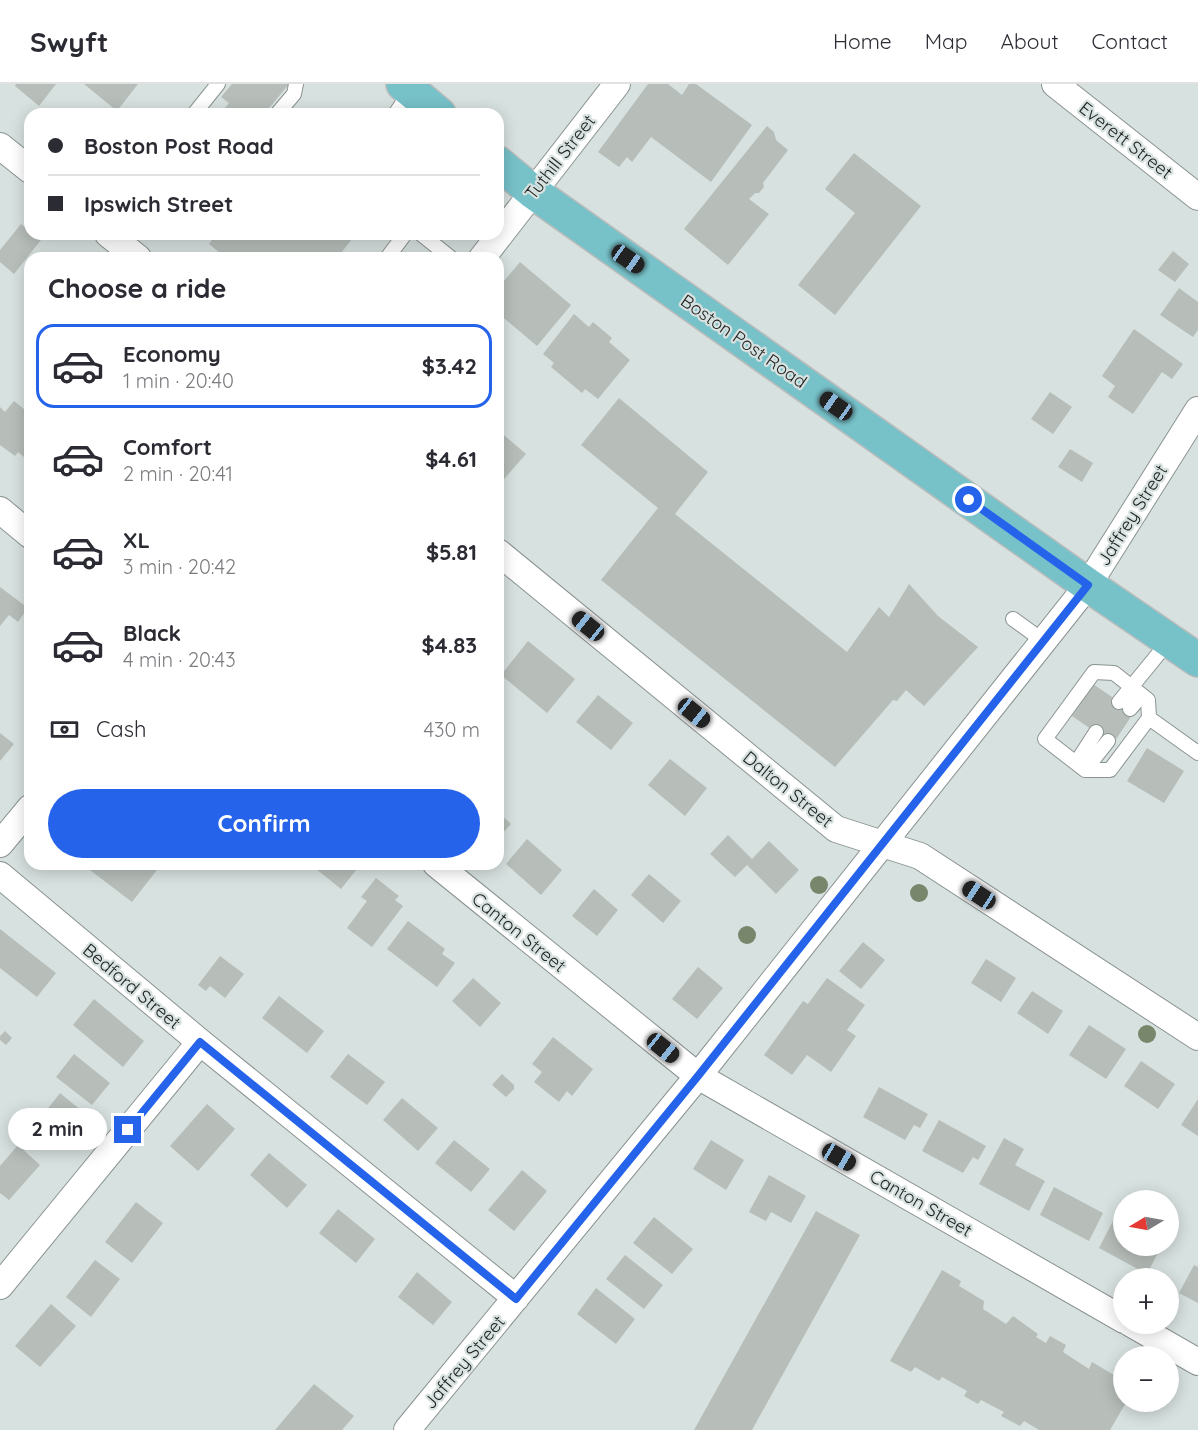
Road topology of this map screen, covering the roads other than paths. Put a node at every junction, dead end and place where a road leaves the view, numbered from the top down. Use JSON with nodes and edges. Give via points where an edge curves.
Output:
{"nodes":[{"id":1,"x":218,"y":84,"type":"edge"},
{"id":2,"x":296,"y":84,"type":"edge"},
{"id":3,"x":616,"y":84,"type":"edge"},
{"id":4,"x":1054,"y":84,"type":"edge"},
{"id":5,"x":403,"y":96,"type":"edge"},
{"id":6,"x":199,"y":108,"type":"edge"},
{"id":7,"x":282,"y":108,"type":"edge"},
{"id":8,"x":427,"y":108,"type":"edge"},
{"id":9,"x":0,"y":146,"type":"edge"},
{"id":10,"x":24,"y":165,"type":"edge"},
{"id":11,"x":504,"y":168,"type":"edge"},
{"id":12,"x":533,"y":192,"type":"junction"},
{"id":13,"x":1198,"y":197,"type":"edge"},
{"id":14,"x":504,"y":230,"type":"edge"},
{"id":15,"x":116,"y":240,"type":"edge"},
{"id":16,"x":428,"y":240,"type":"edge"},
{"id":17,"x":496,"y":240,"type":"edge"},
{"id":18,"x":130,"y":252,"type":"edge"},
{"id":19,"x":444,"y":252,"type":"edge"},
{"id":20,"x":487,"y":252,"type":"edge"},
{"id":21,"x":1198,"y":410,"type":"edge"},
{"id":22,"x":0,"y":510,"type":"edge"},
{"id":23,"x":24,"y":530,"type":"edge"},
{"id":24,"x":504,"y":557,"type":"edge"},
{"id":25,"x":1088,"y":585,"type":"junction"},
{"id":26,"x":1013,"y":619,"type":"dead end"},
{"id":27,"x":1042,"y":640,"type":"junction"},
{"id":28,"x":1169,"y":640,"type":"junction"},
{"id":29,"x":1198,"y":660,"type":"edge"},
{"id":30,"x":1136,"y":691,"type":"junction"},
{"id":31,"x":1125,"y":706,"type":"dead end"},
{"id":32,"x":1149,"y":718,"type":"junction"},
{"id":33,"x":1096,"y":732,"type":"dead end"},
{"id":34,"x":1108,"y":741,"type":"dead end"},
{"id":35,"x":1196,"y":747,"type":"edge"},
{"id":36,"x":1081,"y":766,"type":"junction"},
{"id":37,"x":24,"y":815,"type":"edge"},
{"id":38,"x":0,"y":844,"type":"edge"},
{"id":39,"x":881,"y":845,"type":"junction"},
{"id":40,"x":443,"y":870,"type":"edge"},
{"id":41,"x":0,"y":875,"type":"edge"},
{"id":42,"x":1198,"y":1037,"type":"edge"},
{"id":43,"x":200,"y":1042,"type":"junction"},
{"id":44,"x":698,"y":1076,"type":"junction"},
{"id":45,"x":0,"y":1286,"type":"edge"},
{"id":46,"x":516,"y":1299,"type":"junction"},
{"id":47,"x":1113,"y":1314,"type":"edge"},
{"id":48,"x":1149,"y":1334,"type":"edge"},
{"id":49,"x":1198,"y":1362,"type":"edge"},
{"id":50,"x":407,"y":1430,"type":"edge"}],
"edges":[{"from":1,"to":6,"type":"lane"},
{"from":2,"to":7,"type":"lane","via":[[294,94]]},
{"from":3,"to":12,"type":"street","name":"Tuthill Street"},
{"from":4,"to":13,"type":"street","name":"Everett Street"},
{"from":5,"to":8,"type":"main road"},
{"from":9,"to":10,"type":"street"},
{"from":11,"to":12,"type":"main road","name":"Boston Post Road"},
{"from":12,"to":14,"type":"street","name":"Tuthill Street"},
{"from":12,"to":25,"type":"main road","name":"Boston Post Road"},
{"from":15,"to":18,"type":"street"},
{"from":16,"to":19,"type":"lane"},
{"from":17,"to":20,"type":"street","name":"Tuthill Street"},
{"from":21,"to":25,"type":"street","name":"Jaffrey Street"},
{"from":22,"to":23,"type":"street"},
{"from":24,"to":39,"type":"street","name":"Dalton Street","via":[[836,829]]},
{"from":25,"to":27,"type":"street","name":"Jaffrey Street"},
{"from":25,"to":28,"type":"main road","name":"Boston Post Road"},
{"from":26,"to":27,"type":"lane"},
{"from":27,"to":39,"type":"street","name":"Jaffrey Street"},
{"from":28,"to":29,"type":"main road","name":"Boston Post Road"},
{"from":28,"to":30,"type":"lane"},
{"from":30,"to":31,"type":"lane"},
{"from":30,"to":32,"type":"lane","via":[[1148,700]]},
{"from":30,"to":36,"type":"lane","via":[[1114,673],[1094,672],[1045,739]]},
{"from":32,"to":35,"type":"lane"},
{"from":32,"to":36,"type":"lane","via":[[1110,770]]},
{"from":33,"to":36,"type":"lane"},
{"from":34,"to":36,"type":"lane"},
{"from":37,"to":38,"type":"street"},
{"from":39,"to":42,"type":"street","name":"Dalton Street","via":[[920,856]]},
{"from":39,"to":44,"type":"street","name":"Jaffrey Street"},
{"from":40,"to":44,"type":"street","name":"Canton Street"},
{"from":41,"to":43,"type":"street","name":"Bedford Street"},
{"from":43,"to":45,"type":"street"},
{"from":43,"to":46,"type":"street","name":"Bedford Street"},
{"from":44,"to":46,"type":"street","name":"Jaffrey Street"},
{"from":44,"to":47,"type":"street","name":"Canton Street"},
{"from":46,"to":50,"type":"street","name":"Jaffrey Street"},
{"from":48,"to":49,"type":"street"}]}
